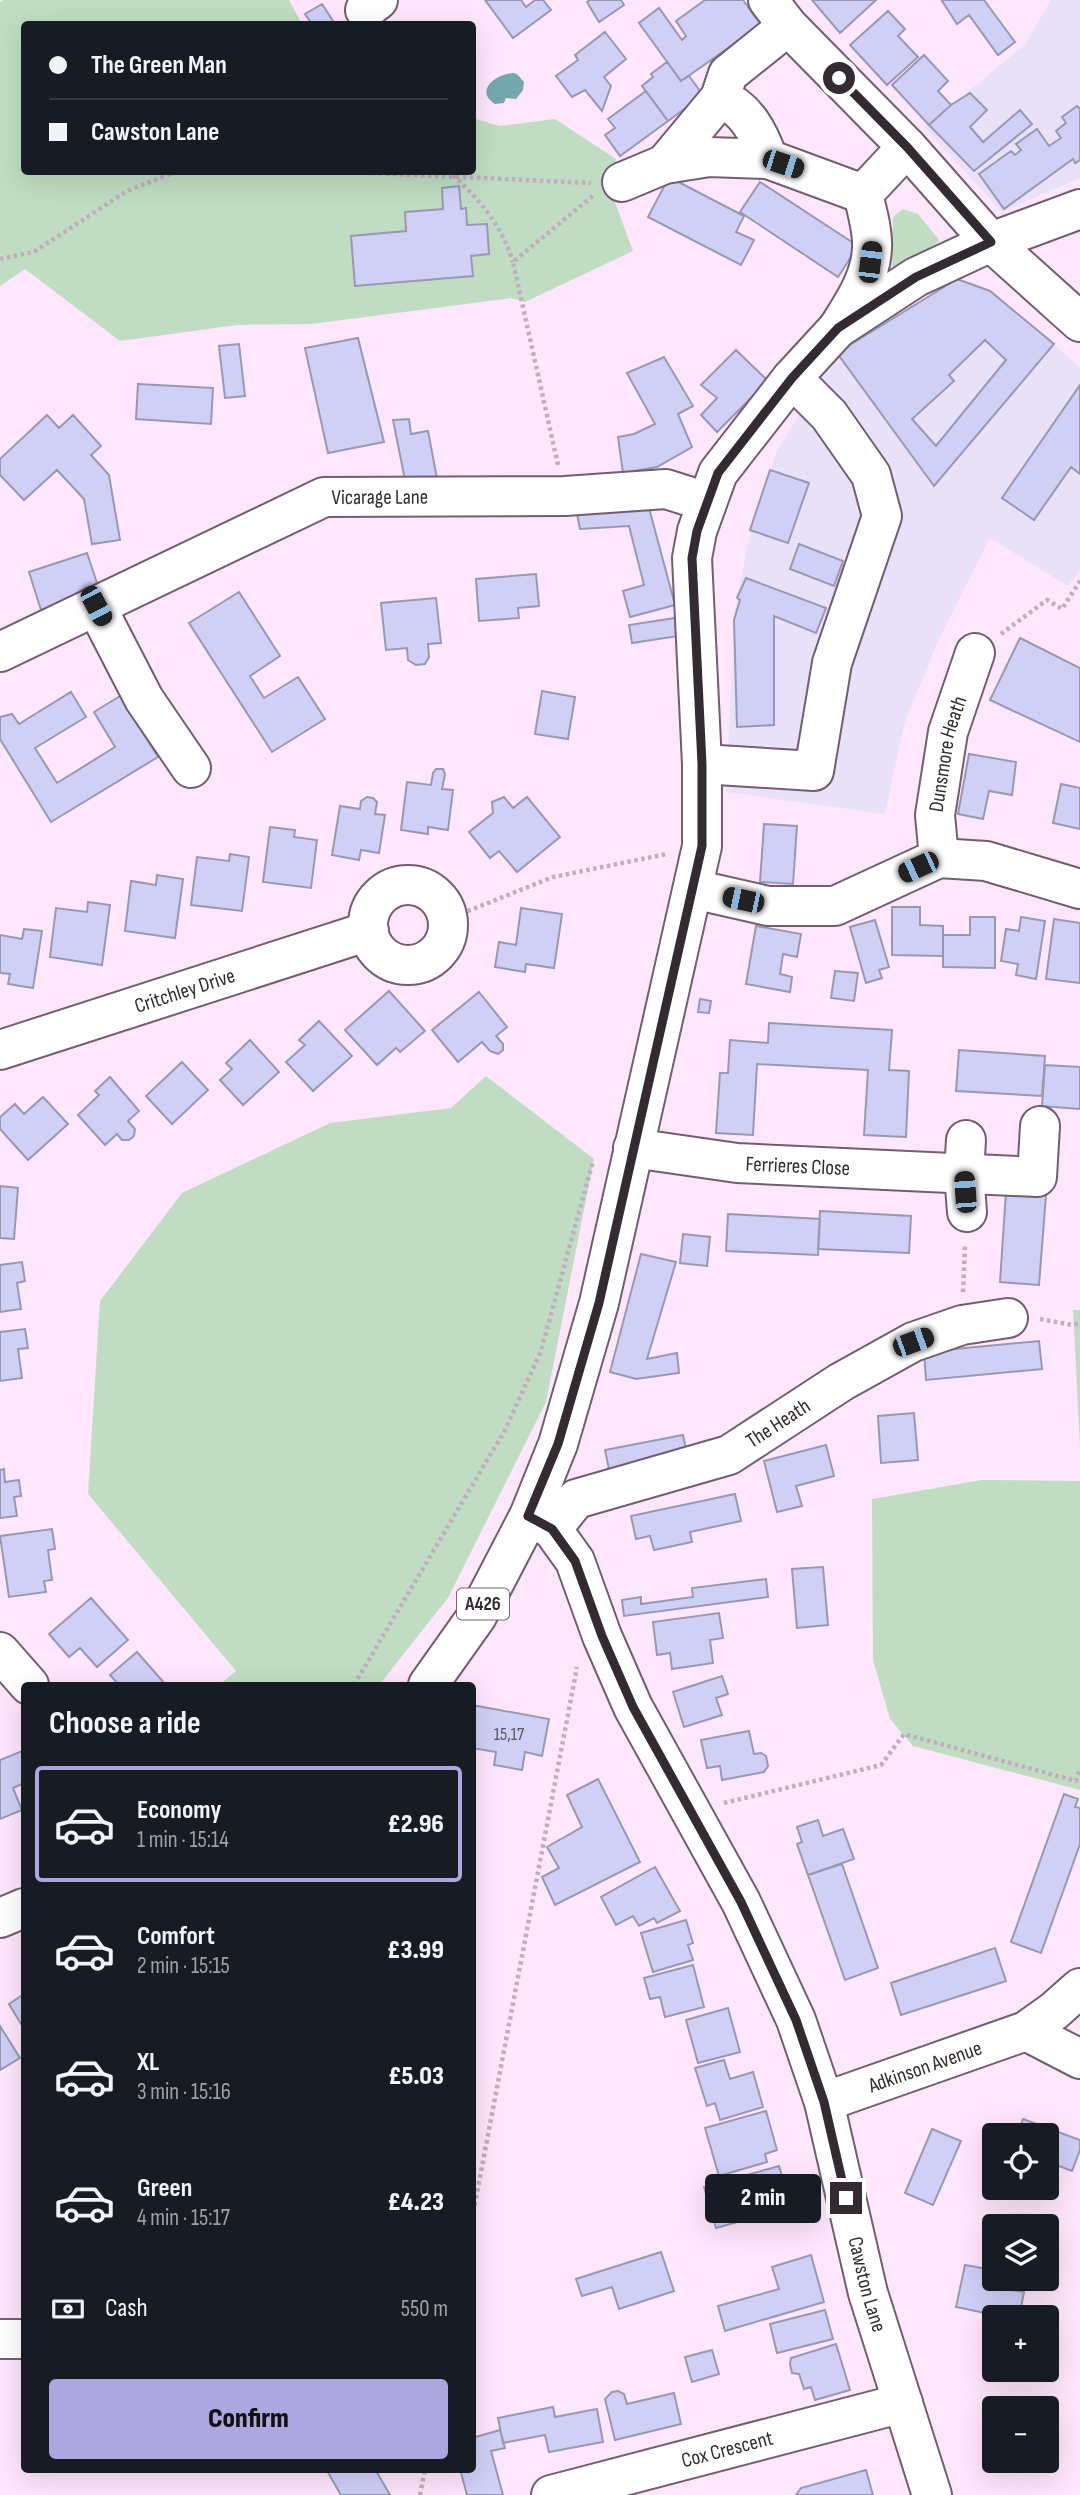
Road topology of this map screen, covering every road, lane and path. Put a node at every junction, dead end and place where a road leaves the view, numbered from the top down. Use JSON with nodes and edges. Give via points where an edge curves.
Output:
{"nodes":[{"id":1,"x":783,"y":10,"type":"edge"},
{"id":2,"x":720,"y":97,"type":"junction"},
{"id":3,"x":907,"y":147,"type":"junction"},
{"id":4,"x":665,"y":164,"type":"junction"},
{"id":5,"x":783,"y":164,"type":"junction"},
{"id":6,"x":167,"y":175,"type":"edge"},
{"id":7,"x":453,"y":175,"type":"joint"},
{"id":8,"x":614,"y":183,"type":"junction"},
{"id":9,"x":863,"y":194,"type":"junction"},
{"id":10,"x":1080,"y":209,"type":"edge"},
{"id":11,"x":991,"y":242,"type":"junction"},
{"id":12,"x":0,"y":259,"type":"edge"},
{"id":13,"x":513,"y":262,"type":"junction"},
{"id":14,"x":1080,"y":322,"type":"edge"},
{"id":15,"x":838,"y":328,"type":"junction"},
{"id":16,"x":792,"y":378,"type":"junction"},
{"id":17,"x":565,"y":496,"type":"junction"},
{"id":18,"x":707,"y":502,"type":"junction"},
{"id":19,"x":1080,"y":581,"type":"edge"},
{"id":20,"x":96,"y":606,"type":"junction"},
{"id":21,"x":0,"y":652,"type":"edge"},
{"id":22,"x":975,"y":653,"type":"joint"},
{"id":23,"x":702,"y":764,"type":"junction"},
{"id":24,"x":191,"y":768,"type":"dead end"},
{"id":25,"x":669,"y":853,"type":"dead end"},
{"id":26,"x":939,"y":858,"type":"junction"},
{"id":27,"x":694,"y":889,"type":"junction"},
{"id":28,"x":1080,"y":889,"type":"edge"},
{"id":29,"x":448,"y":919,"type":"junction"},
{"id":30,"x":369,"y":932,"type":"junction"},
{"id":31,"x":0,"y":1050,"type":"edge"},
{"id":32,"x":1040,"y":1126,"type":"dead end"},
{"id":33,"x":633,"y":1149,"type":"junction"},
{"id":34,"x":965,"y":1157,"type":"junction"},
{"id":35,"x":594,"y":1159,"type":"dead end"},
{"id":36,"x":967,"y":1212,"type":"joint"},
{"id":37,"x":1008,"y":1318,"type":"dead end"},
{"id":38,"x":962,"y":1325,"type":"junction"},
{"id":39,"x":540,"y":1522,"type":"junction"},
{"id":40,"x":602,"y":1636,"type":"junction"},
{"id":41,"x":0,"y":1652,"type":"edge"},
{"id":42,"x":26,"y":1682,"type":"edge"},
{"id":43,"x":356,"y":1682,"type":"edge"},
{"id":44,"x":430,"y":1682,"type":"edge"},
{"id":45,"x":1080,"y":1769,"type":"edge"},
{"id":46,"x":689,"y":1811,"type":"junction"},
{"id":47,"x":21,"y":1909,"type":"edge"},
{"id":48,"x":0,"y":1919,"type":"edge"},
{"id":49,"x":1080,"y":1988,"type":"edge"},
{"id":50,"x":1026,"y":2031,"type":"junction"},
{"id":51,"x":1080,"y":2059,"type":"edge"},
{"id":52,"x":824,"y":2102,"type":"junction"},
{"id":53,"x":476,"y":2197,"type":"edge"},
{"id":54,"x":0,"y":2339,"type":"edge"},
{"id":55,"x":21,"y":2339,"type":"edge"},
{"id":56,"x":903,"y":2403,"type":"junction"},
{"id":57,"x":424,"y":2473,"type":"edge"},
{"id":58,"x":545,"y":2487,"type":"edge"},
{"id":59,"x":420,"y":2495,"type":"edge"},
{"id":60,"x":932,"y":2495,"type":"edge"}],
"edges":[{"from":1,"to":2,"type":"street","via":[[728,74]]},
{"from":1,"to":3,"type":"street"},
{"from":2,"to":4,"type":"street"},
{"from":2,"to":5,"type":"street","via":[[733,103]]},
{"from":3,"to":9,"type":"street"},
{"from":3,"to":11,"type":"street"},
{"from":4,"to":5,"type":"street","via":[[709,157]]},
{"from":4,"to":8,"type":"street"},
{"from":5,"to":9,"type":"street"},
{"from":6,"to":12,"type":"path","via":[[127,191],[34,252]]},
{"from":7,"to":8,"type":"path"},
{"from":7,"to":13,"type":"path","via":[[492,216]]},
{"from":8,"to":13,"type":"path"},
{"from":9,"to":15,"type":"street","via":[[872,246],[870,262],[859,295]]},
{"from":10,"to":11,"type":"street","number":"A426"},
{"from":11,"to":14,"type":"street"},
{"from":11,"to":15,"type":"street","number":"A426","via":[[916,277]]},
{"from":13,"to":17,"type":"path"},
{"from":15,"to":16,"type":"street","number":"A426"},
{"from":16,"to":18,"type":"street","number":"A426","via":[[718,473]]},
{"from":16,"to":23,"type":"street","via":[[829,415],[872,475],[882,516],[832,663],[814,771]]},
{"from":17,"to":18,"type":"street","name":"Vicarage Lane","via":[[666,489]]},
{"from":17,"to":20,"type":"street","name":"Vicarage Lane","via":[[324,497]]},
{"from":18,"to":23,"type":"street","number":"A426","via":[[692,558]]},
{"from":19,"to":22,"type":"path","via":[[1062,608],[1047,600]]},
{"from":20,"to":21,"type":"street","name":"Vicarage Lane"},
{"from":20,"to":24,"type":"street","via":[[144,699]]},
{"from":22,"to":26,"type":"street","name":"Dunsmore Heath","via":[[948,732],[935,815]]},
{"from":23,"to":27,"type":"street","number":"A426","via":[[702,846]]},
{"from":25,"to":29,"type":"path","via":[[553,877]]},
{"from":26,"to":27,"type":"street","via":[[835,906],[768,906]]},
{"from":26,"to":28,"type":"street","via":[[986,861]]},
{"from":27,"to":33,"type":"street","number":"A426"},
{"from":29,"to":30,"type":"street","via":[[443,946],[421,963],[394,963],[382,956]]},
{"from":29,"to":30,"type":"street","via":[[427,890],[402,886],[380,897],[369,919]]},
{"from":30,"to":31,"type":"street","name":"Critchley Drive"},
{"from":32,"to":34,"type":"street","name":"Ferrieres Close","via":[[1037,1177]]},
{"from":33,"to":34,"type":"street","name":"Ferrieres Close","via":[[737,1163]]},
{"from":33,"to":39,"type":"street","number":"A426","via":[[599,1303]]},
{"from":34,"to":36,"type":"street"},
{"from":35,"to":43,"type":"path","via":[[536,1362],[505,1430]]},
{"from":36,"to":38,"type":"path"},
{"from":37,"to":38,"type":"street","name":"The Heath"},
{"from":38,"to":39,"type":"street","name":"The Heath","via":[[913,1342],[841,1382],[729,1455],[576,1499]]},
{"from":39,"to":40,"type":"street","name":"Cawston Lane","via":[[575,1561]]},
{"from":39,"to":44,"type":"street","number":"A426"},
{"from":40,"to":46,"type":"street","name":"Cawston Lane","via":[[633,1707]]},
{"from":40,"to":53,"type":"path","via":[[580,1651]]},
{"from":41,"to":42,"type":"street"},
{"from":45,"to":46,"type":"path","via":[[1076,1781],[904,1734],[881,1765]]},
{"from":46,"to":52,"type":"street","name":"Cawston Lane","via":[[741,1902],[796,2020]]},
{"from":47,"to":48,"type":"street"},
{"from":49,"to":50,"type":"street","name":"Adkinson Avenue"},
{"from":50,"to":51,"type":"street"},
{"from":50,"to":52,"type":"street","name":"Adkinson Avenue"},
{"from":52,"to":56,"type":"street","name":"Cawston Lane","via":[[868,2293]]},
{"from":54,"to":55,"type":"street"},
{"from":56,"to":58,"type":"street","name":"Cox Crescent"},
{"from":56,"to":60,"type":"street","name":"Cawston Lane"},
{"from":57,"to":59,"type":"path"}]}
